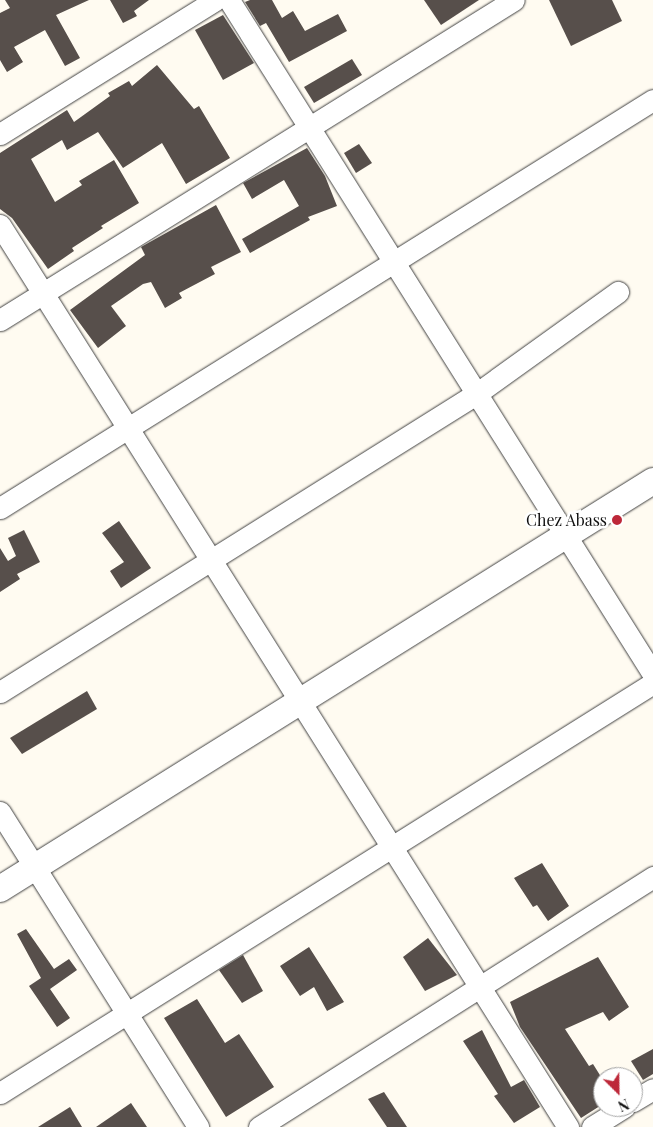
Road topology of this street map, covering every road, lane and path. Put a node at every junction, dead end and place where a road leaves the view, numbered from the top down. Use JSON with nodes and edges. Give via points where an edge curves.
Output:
{"nodes":[{"id":1,"x":215,"y":0,"type":"edge"},
{"id":2,"x":229,"y":0,"type":"edge"},
{"id":3,"x":514,"y":0,"type":"edge"},
{"id":4,"x":653,"y":100,"type":"edge"},
{"id":5,"x":309,"y":127,"type":"junction"},
{"id":6,"x":0,"y":134,"type":"edge"},
{"id":7,"x":0,"y":225,"type":"edge"},
{"id":8,"x":394,"y":263,"type":"junction"},
{"id":9,"x":618,"y":292,"type":"dead end"},
{"id":10,"x":43,"y":294,"type":"junction"},
{"id":11,"x":0,"y":320,"type":"edge"},
{"id":12,"x":476,"y":394,"type":"junction"},
{"id":13,"x":128,"y":429,"type":"junction"},
{"id":14,"x":653,"y":480,"type":"edge"},
{"id":15,"x":0,"y":508,"type":"edge"},
{"id":16,"x":566,"y":536,"type":"junction"},
{"id":17,"x":211,"y":560,"type":"junction"},
{"id":18,"x":653,"y":674,"type":"edge"},
{"id":19,"x":653,"y":684,"type":"edge"},
{"id":20,"x":0,"y":692,"type":"edge"},
{"id":21,"x":299,"y":700,"type":"junction"},
{"id":22,"x":0,"y":812,"type":"edge"},
{"id":23,"x":392,"y":847,"type":"junction"},
{"id":24,"x":35,"y":867,"type":"junction"},
{"id":25,"x":653,"y":877,"type":"edge"},
{"id":26,"x":0,"y":889,"type":"edge"},
{"id":27,"x":480,"y":987,"type":"junction"},
{"id":28,"x":127,"y":1014,"type":"junction"},
{"id":29,"x":0,"y":1093,"type":"edge"},
{"id":30,"x":608,"y":1117,"type":"edge"},
{"id":31,"x":198,"y":1127,"type":"edge"},
{"id":32,"x":259,"y":1127,"type":"edge"},
{"id":33,"x":568,"y":1127,"type":"edge"},
{"id":34,"x":592,"y":1127,"type":"edge"}],
"edges":[{"from":1,"to":6,"type":"street"},
{"from":2,"to":5,"type":"street"},
{"from":3,"to":5,"type":"street"},
{"from":4,"to":8,"type":"street"},
{"from":5,"to":8,"type":"street"},
{"from":5,"to":10,"type":"street"},
{"from":7,"to":10,"type":"street"},
{"from":8,"to":12,"type":"street"},
{"from":8,"to":13,"type":"street"},
{"from":9,"to":12,"type":"street"},
{"from":10,"to":11,"type":"street"},
{"from":10,"to":13,"type":"street"},
{"from":12,"to":16,"type":"street"},
{"from":12,"to":17,"type":"street"},
{"from":13,"to":15,"type":"street"},
{"from":13,"to":17,"type":"street"},
{"from":14,"to":16,"type":"street"},
{"from":16,"to":18,"type":"street"},
{"from":16,"to":21,"type":"street"},
{"from":17,"to":20,"type":"street"},
{"from":17,"to":21,"type":"street"},
{"from":19,"to":23,"type":"street"},
{"from":21,"to":23,"type":"street"},
{"from":21,"to":24,"type":"street"},
{"from":22,"to":24,"type":"street"},
{"from":23,"to":27,"type":"street"},
{"from":23,"to":28,"type":"street"},
{"from":24,"to":26,"type":"street"},
{"from":24,"to":28,"type":"street"},
{"from":25,"to":27,"type":"street"},
{"from":27,"to":32,"type":"street"},
{"from":27,"to":33,"type":"street"},
{"from":28,"to":29,"type":"street"},
{"from":28,"to":31,"type":"street"},
{"from":30,"to":34,"type":"street"}]}
